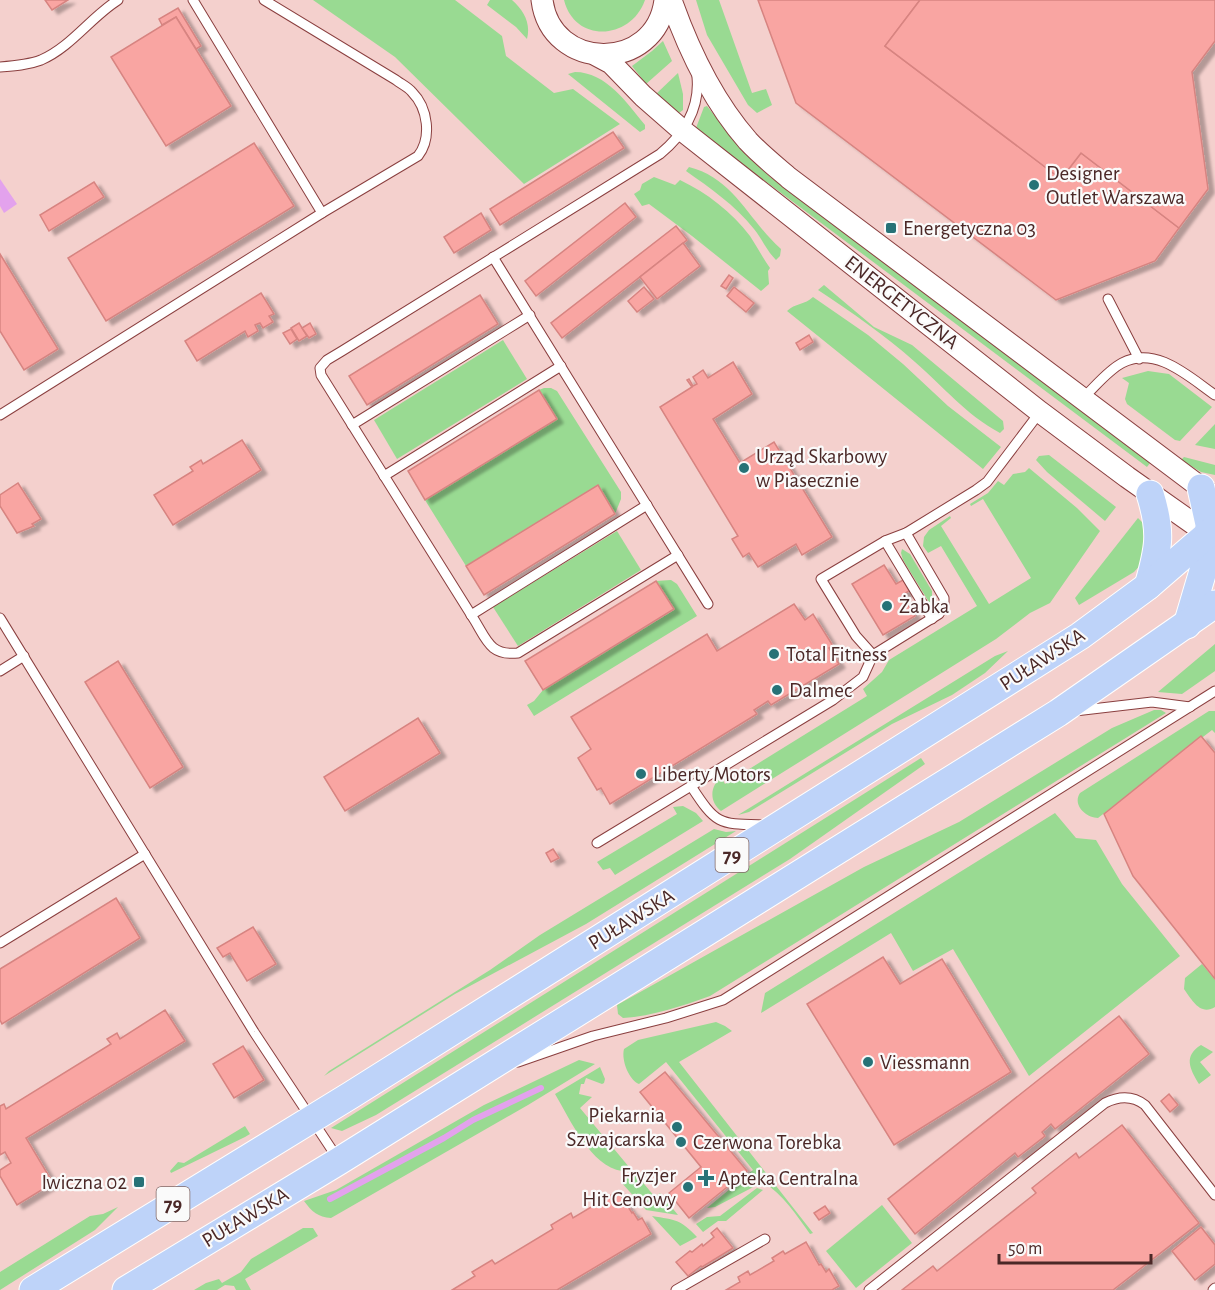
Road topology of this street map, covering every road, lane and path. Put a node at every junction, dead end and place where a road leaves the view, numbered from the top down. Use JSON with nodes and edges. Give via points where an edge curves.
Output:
{"nodes":[{"id":1,"x":118,"y":0,"type":"edge"},
{"id":2,"x":192,"y":0,"type":"edge"},
{"id":3,"x":264,"y":0,"type":"edge"},
{"id":4,"x":665,"y":0,"type":"edge"},
{"id":5,"x":671,"y":0,"type":"edge"},
{"id":6,"x":538,"y":3,"type":"edge"},
{"id":7,"x":596,"y":55,"type":"junction"},
{"id":8,"x":696,"y":62,"type":"junction"},
{"id":9,"x":0,"y":67,"type":"edge"},
{"id":10,"x":683,"y":131,"type":"junction"},
{"id":11,"x":322,"y":213,"type":"junction"},
{"id":12,"x":493,"y":257,"type":"junction"},
{"id":13,"x":1108,"y":299,"type":"dead end"},
{"id":14,"x":530,"y":315,"type":"junction"},
{"id":15,"x":1139,"y":359,"type":"junction"},
{"id":16,"x":561,"y":366,"type":"junction"},
{"id":17,"x":1215,"y":395,"type":"edge"},
{"id":18,"x":1083,"y":398,"type":"junction"},
{"id":19,"x":2,"y":410,"type":"edge"},
{"id":20,"x":1040,"y":412,"type":"junction"},
{"id":21,"x":352,"y":425,"type":"junction"},
{"id":22,"x":384,"y":476,"type":"junction"},
{"id":23,"x":1208,"y":493,"type":"edge"},
{"id":24,"x":1150,"y":494,"type":"junction"},
{"id":25,"x":647,"y":505,"type":"junction"},
{"id":26,"x":906,"y":533,"type":"junction"},
{"id":27,"x":1213,"y":534,"type":"edge"},
{"id":28,"x":885,"y":541,"type":"junction"},
{"id":29,"x":678,"y":555,"type":"junction"},
{"id":30,"x":1148,"y":586,"type":"junction"},
{"id":31,"x":708,"y":604,"type":"dead end"},
{"id":32,"x":1215,"y":604,"type":"edge"},
{"id":33,"x":471,"y":615,"type":"junction"},
{"id":34,"x":0,"y":618,"type":"edge"},
{"id":35,"x":932,"y":619,"type":"junction"},
{"id":36,"x":1187,"y":625,"type":"junction"},
{"id":37,"x":873,"y":655,"type":"junction"},
{"id":38,"x":24,"y":657,"type":"junction"},
{"id":39,"x":0,"y":671,"type":"edge"},
{"id":40,"x":1215,"y":691,"type":"edge"},
{"id":41,"x":1190,"y":706,"type":"junction"},
{"id":42,"x":1058,"y":713,"type":"junction"},
{"id":43,"x":691,"y":786,"type":"junction"},
{"id":44,"x":779,"y":825,"type":"junction"},
{"id":45,"x":597,"y":843,"type":"dead end"},
{"id":46,"x":145,"y":854,"type":"junction"},
{"id":47,"x":0,"y":943,"type":"edge"},
{"id":48,"x":468,"y":1080,"type":"junction"},
{"id":49,"x":313,"y":1118,"type":"junction"},
{"id":50,"x":339,"y":1161,"type":"junction"},
{"id":51,"x":1215,"y":1195,"type":"edge"},
{"id":52,"x":765,"y":1239,"type":"dead end"},
{"id":53,"x":33,"y":1290,"type":"edge"},
{"id":54,"x":126,"y":1290,"type":"edge"},
{"id":55,"x":676,"y":1290,"type":"edge"},
{"id":56,"x":869,"y":1290,"type":"edge"}],
"edges":[{"from":1,"to":9,"type":"lane","via":[[54,54],[20,66]]},
{"from":2,"to":11,"type":"lane"},
{"from":3,"to":11,"type":"lane","via":[[396,80],[413,93],[424,113],[427,133],[425,147],[418,156]]},
{"from":4,"to":7,"type":"street","name":"ENERGETYCZNA","via":[[658,22],[639,44],[611,55]]},
{"from":5,"to":8,"type":"street","name":"ENERGETYCZNA"},
{"from":6,"to":7,"type":"street","name":"ENERGETYCZNA","via":[[548,22],[568,44]]},
{"from":7,"to":10,"type":"street","name":"ENERGETYCZNA","via":[[611,63]]},
{"from":8,"to":10,"type":"lane","via":[[697,97]]},
{"from":8,"to":18,"type":"street","name":"ENERGETYCZNA","via":[[733,122],[782,171]]},
{"from":10,"to":12,"type":"lane","via":[[660,154]]},
{"from":10,"to":20,"type":"street","name":"ENERGETYCZNA"},
{"from":11,"to":19,"type":"lane"},
{"from":12,"to":14,"type":"lane"},
{"from":12,"to":21,"type":"lane","via":[[322,365],[321,375]]},
{"from":13,"to":15,"type":"lane"},
{"from":14,"to":16,"type":"lane"},
{"from":14,"to":21,"type":"lane"},
{"from":15,"to":17,"type":"lane","via":[[1171,364]]},
{"from":15,"to":18,"type":"lane","via":[[1123,363]]},
{"from":16,"to":22,"type":"lane"},
{"from":16,"to":25,"type":"lane"},
{"from":18,"to":23,"type":"street","name":"ENERGETYCZNA"},
{"from":20,"to":24,"type":"street","name":"ENERGETYCZNA"},
{"from":20,"to":26,"type":"lane","via":[[987,482]]},
{"from":21,"to":22,"type":"lane"},
{"from":22,"to":33,"type":"lane"},
{"from":23,"to":27,"type":"main road"},
{"from":24,"to":27,"type":"street","name":"ENERGETYCZNA"},
{"from":24,"to":30,"type":"main road","via":[[1159,538]]},
{"from":25,"to":29,"type":"lane"},
{"from":25,"to":33,"type":"lane"},
{"from":26,"to":28,"type":"lane"},
{"from":26,"to":35,"type":"lane","via":[[944,598],[939,614]]},
{"from":27,"to":30,"type":"main road","name":"PUŁAWSKA","number":"79"},
{"from":27,"to":36,"type":"main road"},
{"from":28,"to":35,"type":"lane"},
{"from":28,"to":37,"type":"lane","via":[[821,579],[856,636]]},
{"from":29,"to":31,"type":"lane"},
{"from":29,"to":33,"type":"lane","via":[[518,653],[501,654],[492,648]]},
{"from":30,"to":44,"type":"main road","name":"PUŁAWSKA","number":"79","via":[[1070,642]]},
{"from":32,"to":36,"type":"main road","name":"PUŁAWSKA","number":"79"},
{"from":34,"to":38,"type":"lane"},
{"from":35,"to":37,"type":"lane"},
{"from":36,"to":42,"type":"main road","name":"PUŁAWSKA","number":"79"},
{"from":37,"to":43,"type":"lane","via":[[862,677],[833,700]]},
{"from":38,"to":39,"type":"lane"},
{"from":38,"to":46,"type":"lane"},
{"from":40,"to":41,"type":"lane"},
{"from":41,"to":42,"type":"lane","via":[[1152,702]]},
{"from":41,"to":48,"type":"lane","via":[[723,1000],[593,1035]]},
{"from":42,"to":48,"type":"main road","name":"PUŁAWSKA","number":"79"},
{"from":43,"to":44,"type":"lane","via":[[717,820]]},
{"from":43,"to":45,"type":"lane"},
{"from":44,"to":49,"type":"main road","name":"PUŁAWSKA","number":"79"},
{"from":46,"to":47,"type":"lane"},
{"from":46,"to":49,"type":"lane","via":[[254,1032]]},
{"from":48,"to":50,"type":"main road","name":"PUŁAWSKA","number":"79"},
{"from":49,"to":50,"type":"lane"},
{"from":49,"to":53,"type":"main road","name":"PUŁAWSKA","number":"79"},
{"from":50,"to":54,"type":"main road","name":"PUŁAWSKA","number":"79"},
{"from":51,"to":56,"type":"lane","via":[[1145,1105],[1121,1097],[1105,1103]]},
{"from":52,"to":55,"type":"lane"}]}
